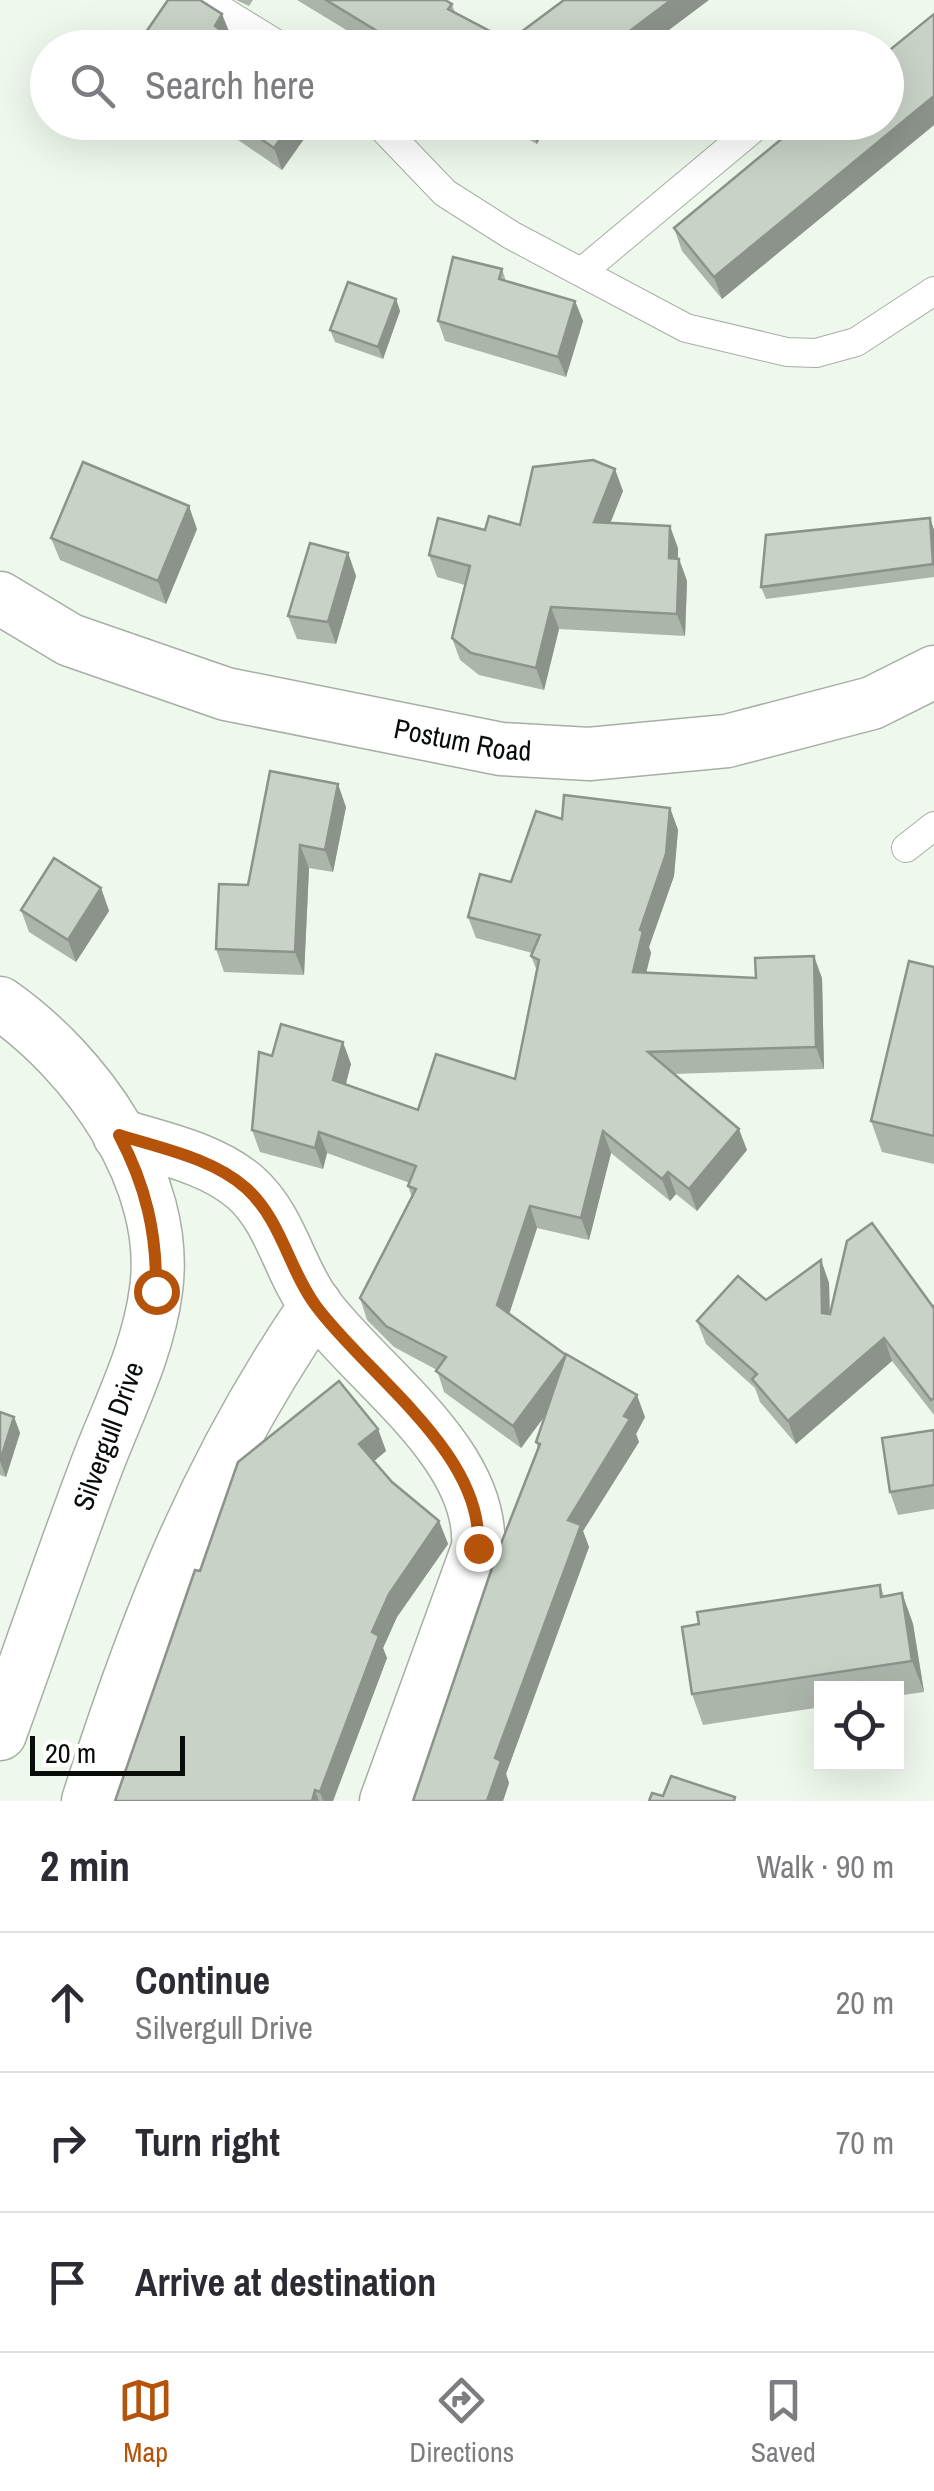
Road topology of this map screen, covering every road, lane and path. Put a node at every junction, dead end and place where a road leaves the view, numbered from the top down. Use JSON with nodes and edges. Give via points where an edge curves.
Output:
{"nodes":[{"id":1,"x":205,"y":0,"type":"edge"},
{"id":2,"x":254,"y":30,"type":"edge"},
{"id":3,"x":394,"y":140,"type":"edge"},
{"id":4,"x":739,"y":140,"type":"edge"},
{"id":5,"x":584,"y":270,"type":"junction"},
{"id":6,"x":934,"y":291,"type":"edge"},
{"id":7,"x":0,"y":598,"type":"edge"},
{"id":8,"x":934,"y":672,"type":"edge"},
{"id":9,"x":934,"y":826,"type":"edge"},
{"id":10,"x":906,"y":848,"type":"dead end"},
{"id":11,"x":0,"y":1003,"type":"edge"},
{"id":12,"x":119,"y":1135,"type":"junction"},
{"id":13,"x":316,"y":1305,"type":"junction"},
{"id":14,"x":0,"y":1734,"type":"edge"},
{"id":15,"x":88,"y":1801,"type":"edge"},
{"id":16,"x":386,"y":1801,"type":"edge"}],
"edges":[{"from":1,"to":2,"type":"lane"},
{"from":3,"to":5,"type":"lane","via":[[445,194]]},
{"from":4,"to":5,"type":"lane"},
{"from":5,"to":6,"type":"lane","via":[[686,328],[788,352],[816,353],[856,342]]},
{"from":7,"to":8,"type":"street","name":"Postum Road","via":[[70,640],[226,694],[501,749],[589,754],[727,741],[872,703]]},
{"from":9,"to":10,"type":"lane"},
{"from":11,"to":12,"type":"street","name":"Silvergull Drive","via":[[68,1065]]},
{"from":12,"to":13,"type":"street","via":[[195,1159],[245,1187],[280,1230]]},
{"from":12,"to":14,"type":"street","name":"Silvergull Drive","via":[[144,1181],[157,1249],[156,1291],[134,1373]]},
{"from":13,"to":15,"type":"street","via":[[240,1422],[178,1545]]},
{"from":13,"to":16,"type":"street","via":[[425,1428],[468,1490],[480,1520],[478,1548]]}]}
